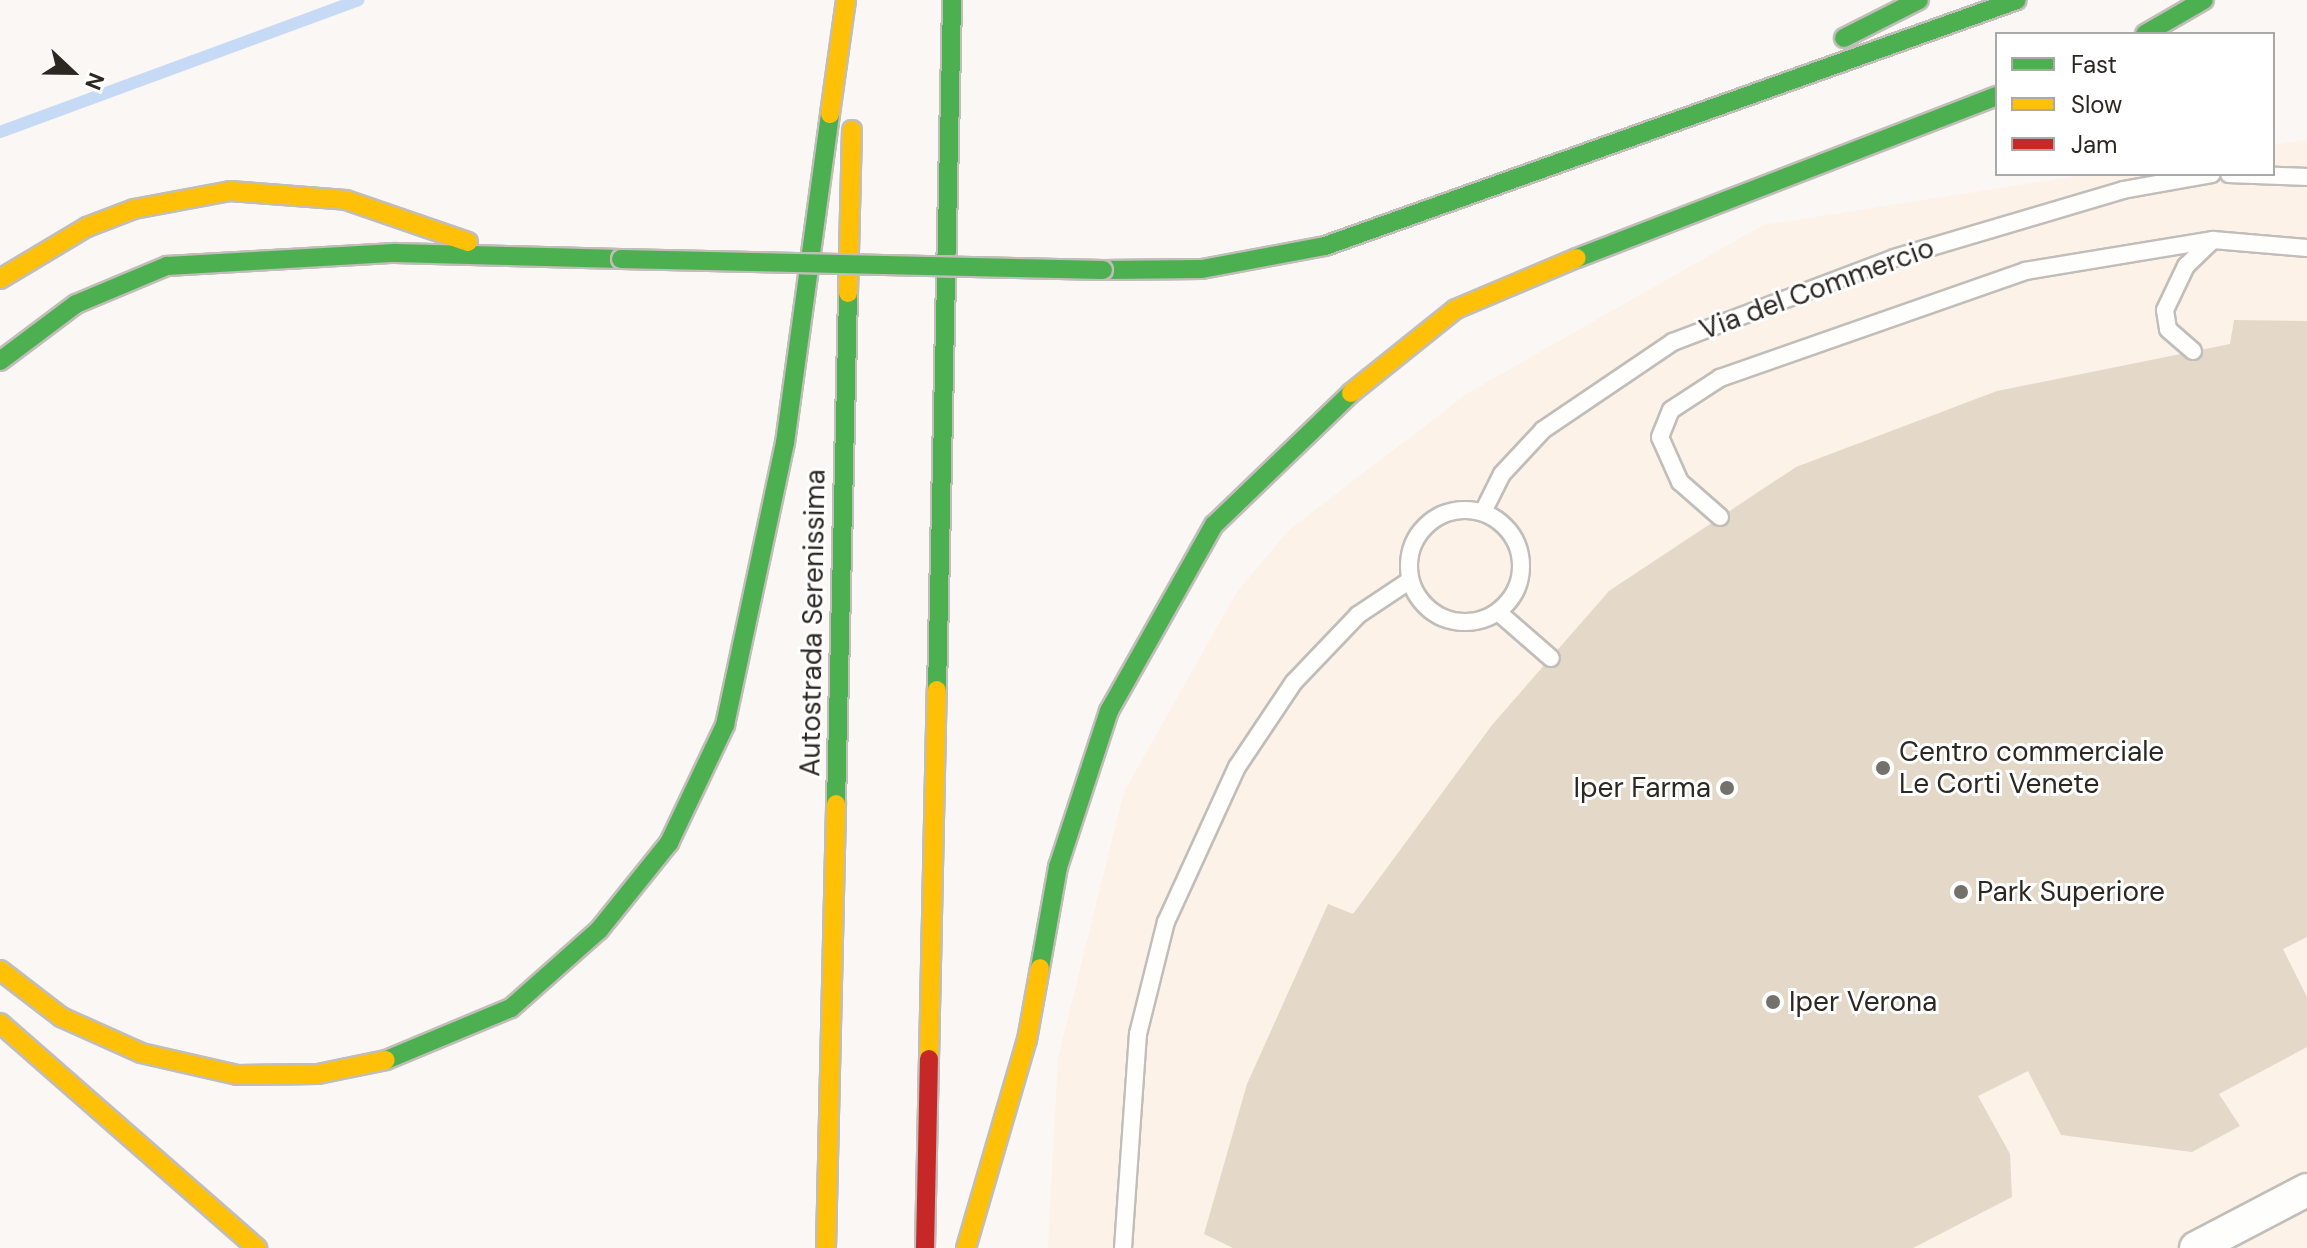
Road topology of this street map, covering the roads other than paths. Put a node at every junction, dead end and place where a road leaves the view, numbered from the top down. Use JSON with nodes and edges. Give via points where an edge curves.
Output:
{"nodes":[{"id":1,"x":846,"y":0,"type":"edge"},
{"id":2,"x":855,"y":0,"type":"edge"},
{"id":3,"x":952,"y":0,"type":"edge"},
{"id":4,"x":1919,"y":0,"type":"edge"},
{"id":5,"x":2017,"y":0,"type":"edge"},
{"id":6,"x":2204,"y":0,"type":"edge"},
{"id":7,"x":2148,"y":32,"type":"edge"},
{"id":8,"x":1995,"y":97,"type":"edge"},
{"id":9,"x":1667,"y":128,"type":"junction"},
{"id":10,"x":2201,"y":176,"type":"edge"},
{"id":11,"x":2275,"y":176,"type":"edge"},
{"id":12,"x":2307,"y":177,"type":"edge"},
{"id":13,"x":2213,"y":240,"type":"junction"},
{"id":14,"x":2307,"y":248,"type":"edge"},
{"id":15,"x":501,"y":253,"type":"junction"},
{"id":16,"x":0,"y":279,"type":"edge"},
{"id":17,"x":2193,"y":351,"type":"dead end"},
{"id":18,"x":0,"y":361,"type":"edge"},
{"id":19,"x":1483,"y":512,"type":"junction"},
{"id":20,"x":1720,"y":517,"type":"dead end"},
{"id":21,"x":1409,"y":581,"type":"junction"},
{"id":22,"x":1498,"y":612,"type":"junction"},
{"id":23,"x":1551,"y":658,"type":"dead end"},
{"id":24,"x":0,"y":970,"type":"edge"},
{"id":25,"x":0,"y":1023,"type":"edge"},
{"id":26,"x":2307,"y":1190,"type":"edge"},
{"id":27,"x":257,"y":1248,"type":"edge"},
{"id":28,"x":826,"y":1248,"type":"edge"},
{"id":29,"x":925,"y":1248,"type":"edge"},
{"id":30,"x":966,"y":1248,"type":"edge"},
{"id":31,"x":1123,"y":1248,"type":"edge"},
{"id":32,"x":2196,"y":1248,"type":"edge"}],
"edges":[{"from":1,"to":24,"type":"highway","via":[[785,443],[725,725],[669,843],[599,930],[511,1008],[410,1055],[318,1074],[238,1075],[141,1053],[61,1017]]},
{"from":2,"to":28,"type":"highway","name":"Autostrada Serenissima"},
{"from":3,"to":29,"type":"highway"},
{"from":4,"to":9,"type":"highway"},
{"from":5,"to":9,"type":"highway"},
{"from":6,"to":7,"type":"highway"},
{"from":8,"to":30,"type":"highway","via":[[1718,198],[1456,309],[1304,431],[1214,525],[1109,711],[1058,867],[1027,1040]]},
{"from":9,"to":15,"type":"highway","bridge":true,"via":[[1325,246],[1202,269]]},
{"from":10,"to":19,"type":"lane","name":"Via del Commercio","via":[[2123,190],[1894,258],[1673,342],[1543,430],[1502,474]]},
{"from":11,"to":12,"type":"lane"},
{"from":13,"to":14,"type":"lane"},
{"from":13,"to":17,"type":"lane","via":[[2173,285],[2165,310],[2168,329]]},
{"from":13,"to":20,"type":"lane","via":[[2025,271],[1691,392],[1671,410],[1660,437],[1664,459]]},
{"from":15,"to":16,"type":"highway","via":[[346,200],[230,191],[134,209],[87,227]]},
{"from":15,"to":18,"type":"highway","via":[[267,255],[167,266],[76,304]]},
{"from":19,"to":21,"type":"lane","via":[[1458,509],[1431,519],[1412,543]]},
{"from":19,"to":22,"type":"lane","via":[[1510,531],[1521,565],[1512,598]]},
{"from":21,"to":22,"type":"lane","via":[[1436,615],[1464,623]]},
{"from":21,"to":31,"type":"lane","via":[[1358,615],[1294,682],[1237,767],[1166,922],[1138,1034]]},
{"from":22,"to":23,"type":"lane"},
{"from":25,"to":27,"type":"highway"},
{"from":26,"to":32,"type":"street"}]}
